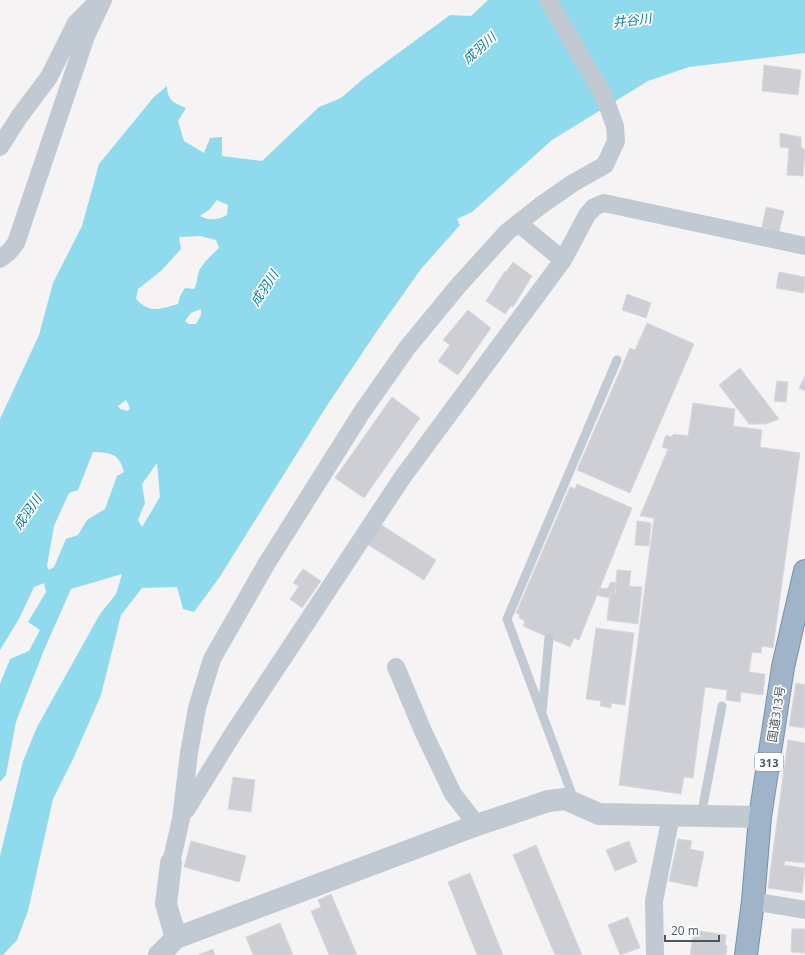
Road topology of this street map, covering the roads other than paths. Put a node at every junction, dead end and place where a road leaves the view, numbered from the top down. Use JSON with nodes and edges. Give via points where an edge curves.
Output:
{"nodes":[{"id":1,"x":548,"y":0,"type":"edge"},
{"id":2,"x":100,"y":1,"type":"edge"},
{"id":3,"x":0,"y":147,"type":"edge"},
{"id":4,"x":518,"y":223,"type":"junction"},
{"id":5,"x":805,"y":246,"type":"edge"},
{"id":6,"x":0,"y":259,"type":"edge"},
{"id":7,"x":563,"y":260,"type":"junction"},
{"id":8,"x":617,"y":360,"type":"dead end"},
{"id":9,"x":805,"y":571,"type":"edge"},
{"id":10,"x":549,"y":638,"type":"dead end"},
{"id":11,"x":396,"y":666,"type":"dead end"},
{"id":12,"x":722,"y":706,"type":"dead end"},
{"id":13,"x":542,"y":715,"type":"junction"},
{"id":14,"x":575,"y":804,"type":"junction"},
{"id":15,"x":671,"y":816,"type":"junction"},
{"id":16,"x":701,"y":816,"type":"junction"},
{"id":17,"x":760,"y":817,"type":"junction"},
{"id":18,"x":181,"y":819,"type":"junction"},
{"id":19,"x":477,"y":825,"type":"junction"},
{"id":20,"x":172,"y":863,"type":"joint"},
{"id":21,"x":753,"y":901,"type":"junction"},
{"id":22,"x":805,"y":910,"type":"edge"},
{"id":23,"x":176,"y":938,"type":"junction"},
{"id":24,"x":160,"y":955,"type":"edge"},
{"id":25,"x":655,"y":955,"type":"edge"},
{"id":26,"x":746,"y":955,"type":"edge"}],
"edges":[{"from":1,"to":4,"type":"street","via":[[604,96],[615,126],[616,141],[605,164],[573,183]]},
{"from":2,"to":3,"type":"street","via":[[76,23],[49,77]]},
{"from":2,"to":6,"type":"street","via":[[19,236],[9,252]]},
{"from":4,"to":7,"type":"street"},
{"from":4,"to":18,"type":"street","via":[[463,280],[407,348],[362,412],[266,563],[212,659],[197,708]]},
{"from":5,"to":7,"type":"street","via":[[604,203],[594,206]]},
{"from":7,"to":18,"type":"street","via":[[402,478],[231,737]]},
{"from":8,"to":13,"type":"lane","via":[[507,619]]},
{"from":9,"to":17,"type":"highway","name":"国道313号","number":"313","via":[[783,667]]},
{"from":10,"to":13,"type":"lane"},
{"from":11,"to":19,"type":"street","via":[[453,794]]},
{"from":12,"to":16,"type":"lane"},
{"from":13,"to":14,"type":"lane"},
{"from":14,"to":15,"type":"street","via":[[599,814]]},
{"from":14,"to":19,"type":"street","via":[[565,799],[548,801]]},
{"from":15,"to":16,"type":"street"},
{"from":15,"to":25,"type":"street","via":[[654,901]]},
{"from":16,"to":17,"type":"street"},
{"from":17,"to":21,"type":"highway","name":"国道313号","number":"313"},
{"from":18,"to":20,"type":"street"},
{"from":19,"to":23,"type":"street"},
{"from":20,"to":23,"type":"street","via":[[166,904]]},
{"from":21,"to":22,"type":"street"},
{"from":21,"to":26,"type":"highway","name":"国道313号","number":"313"},
{"from":23,"to":24,"type":"street"}]}
